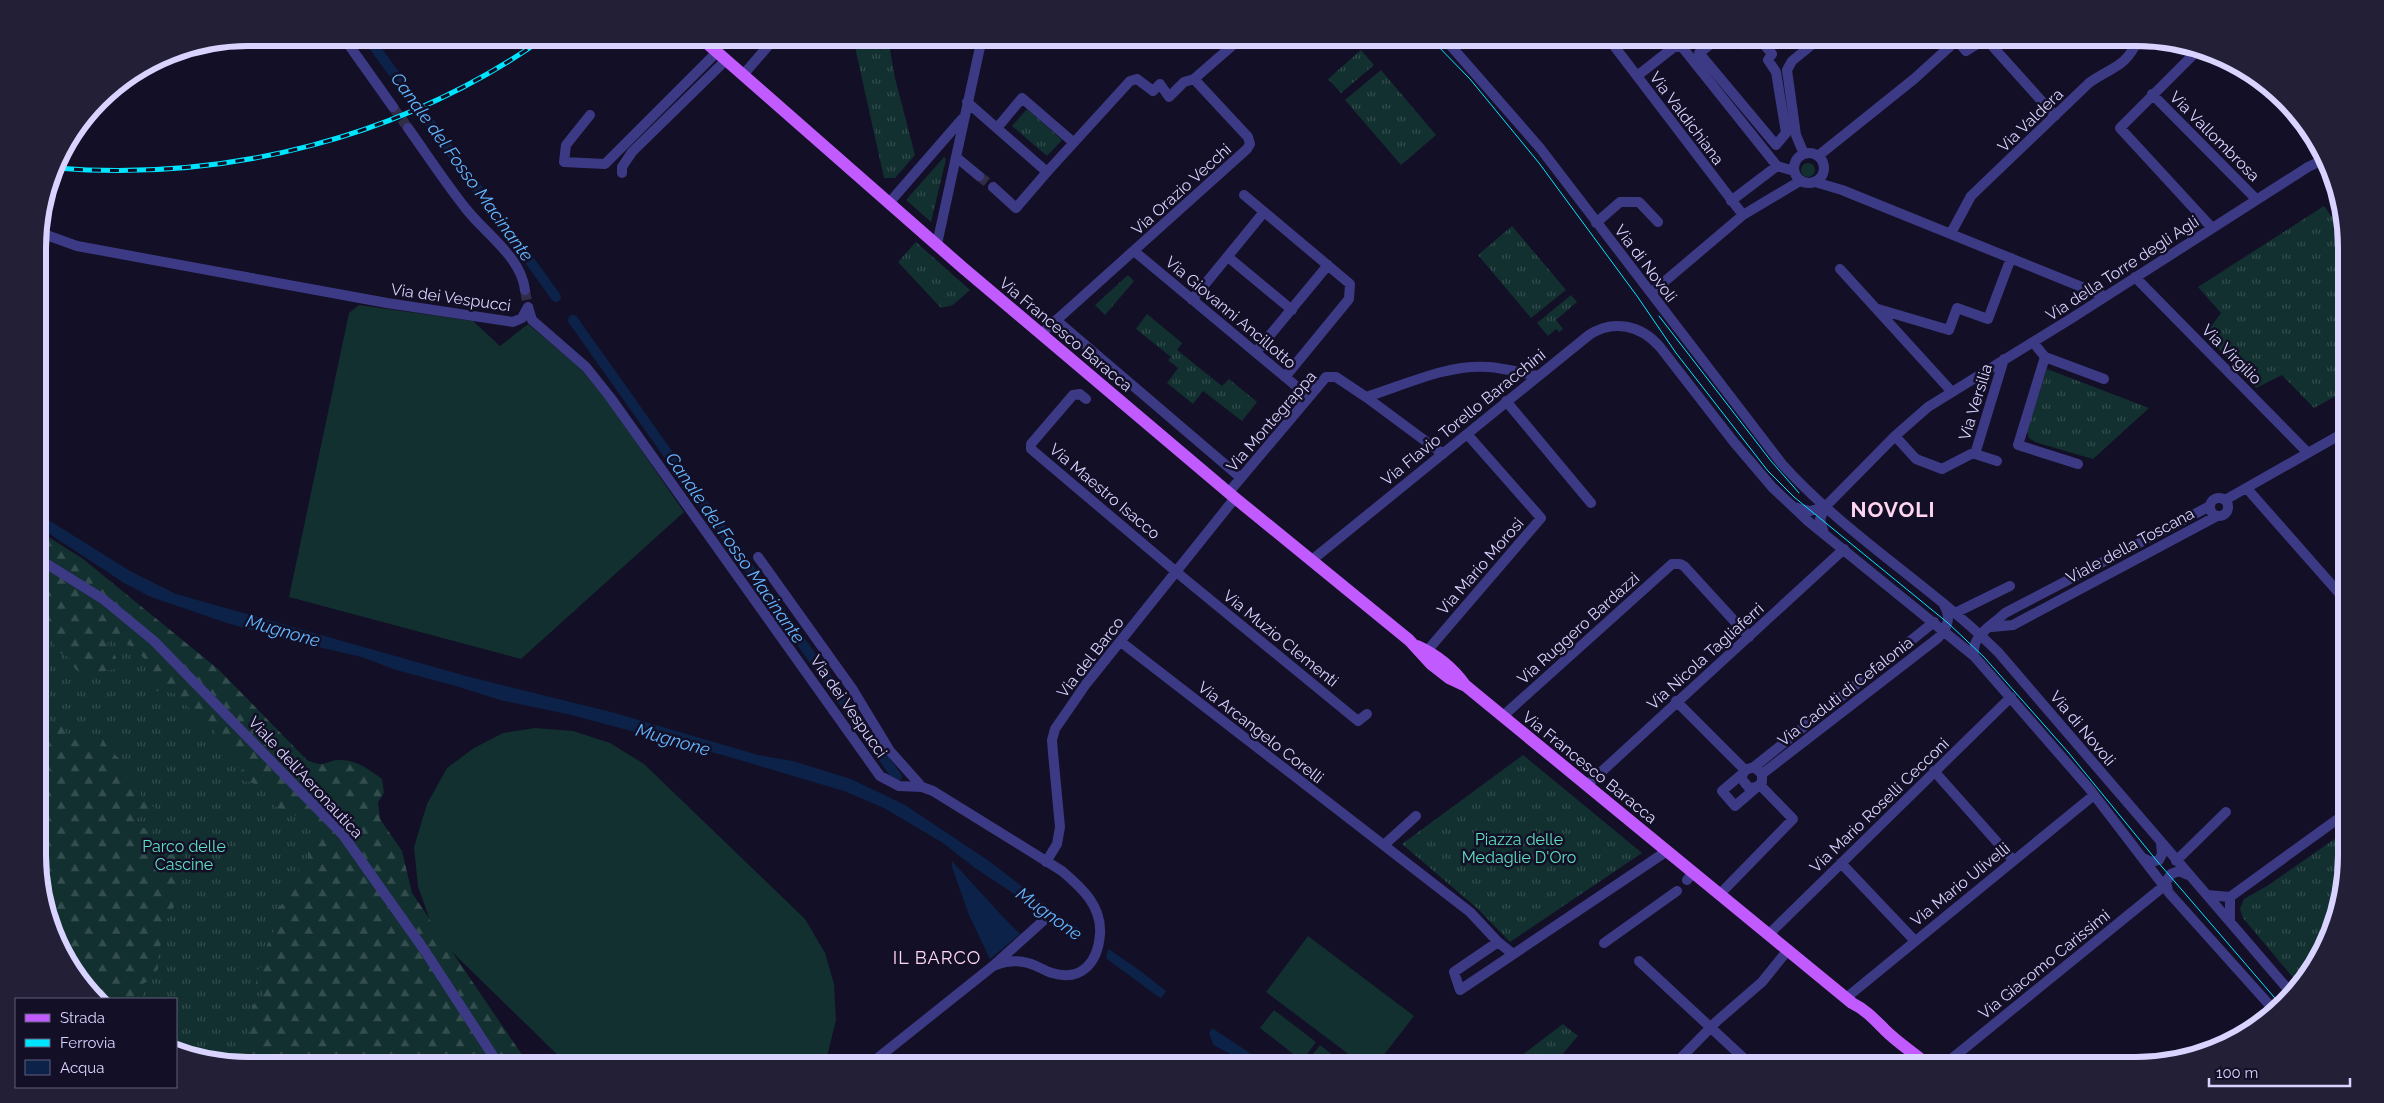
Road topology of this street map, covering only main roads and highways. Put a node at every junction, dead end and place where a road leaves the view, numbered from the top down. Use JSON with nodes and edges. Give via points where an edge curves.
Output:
{"nodes":[{"id":1,"x":710,"y":46,"type":"edge"},
{"id":2,"x":1918,"y":1057,"type":"edge"}],
"edges":[{"from":1,"to":2,"type":"main road","name":"Via Francesco Baracca","via":[[1041,334],[1422,649],[1431,664],[1466,686],[1667,851],[1690,877],[1719,894],[1877,1020]]}]}
